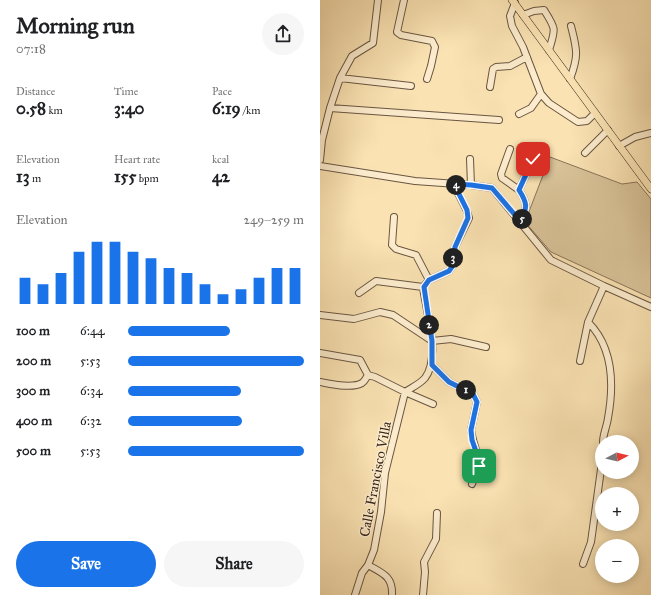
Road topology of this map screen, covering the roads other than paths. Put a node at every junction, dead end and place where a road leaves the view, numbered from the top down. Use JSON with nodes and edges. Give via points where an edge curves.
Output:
{"nodes":[{"id":1,"x":378,"y":0,"type":"edge"},
{"id":2,"x":404,"y":0,"type":"edge"},
{"id":3,"x":513,"y":2,"type":"edge"},
{"id":4,"x":523,"y":15,"type":"junction"},
{"id":5,"x":571,"y":26,"type":"dead end"},
{"id":6,"x":549,"y":50,"type":"junction"},
{"id":7,"x":527,"y":57,"type":"junction"},
{"id":8,"x":340,"y":78,"type":"junction"},
{"id":9,"x":427,"y":79,"type":"dead end"},
{"id":10,"x":570,"y":79,"type":"junction"},
{"id":11,"x":411,"y":86,"type":"dead end"},
{"id":12,"x":490,"y":87,"type":"dead end"},
{"id":13,"x":541,"y":94,"type":"junction"},
{"id":14,"x":330,"y":108,"type":"junction"},
{"id":15,"x":595,"y":113,"type":"junction"},
{"id":16,"x":519,"y":114,"type":"dead end"},
{"id":17,"x":499,"y":120,"type":"dead end"},
{"id":18,"x":608,"y":130,"type":"junction"},
{"id":19,"x":651,"y":133,"type":"edge"},
{"id":20,"x":619,"y":146,"type":"junction"},
{"id":21,"x":510,"y":150,"type":"dead end"},
{"id":22,"x":585,"y":153,"type":"dead end"},
{"id":23,"x":470,"y":159,"type":"dead end"},
{"id":24,"x":533,"y":159,"type":"dead end"},
{"id":25,"x":320,"y":160,"type":"edge"},
{"id":26,"x":320,"y":166,"type":"edge"},
{"id":27,"x":454,"y":184,"type":"junction"},
{"id":28,"x":471,"y":185,"type":"junction"},
{"id":29,"x":651,"y":189,"type":"edge"},
{"id":30,"x":519,"y":190,"type":"junction"},
{"id":31,"x":394,"y":217,"type":"dead end"},
{"id":32,"x":521,"y":222,"type":"junction"},
{"id":33,"x":429,"y":280,"type":"junction"},
{"id":34,"x":604,"y":286,"type":"junction"},
{"id":35,"x":424,"y":287,"type":"junction"},
{"id":36,"x":359,"y":293,"type":"dead end"},
{"id":37,"x":651,"y":307,"type":"edge"},
{"id":38,"x":320,"y":315,"type":"edge"},
{"id":39,"x":588,"y":322,"type":"junction"},
{"id":40,"x":432,"y":341,"type":"junction"},
{"id":41,"x":486,"y":347,"type":"dead end"},
{"id":42,"x":320,"y":353,"type":"edge"},
{"id":43,"x":580,"y":361,"type":"dead end"},
{"id":44,"x":432,"y":365,"type":"junction"},
{"id":45,"x":368,"y":375,"type":"junction"},
{"id":46,"x":320,"y":382,"type":"edge"},
{"id":47,"x":405,"y":392,"type":"junction"},
{"id":48,"x":433,"y":404,"type":"dead end"},
{"id":49,"x":604,"y":435,"type":"edge"},
{"id":50,"x":600,"y":479,"type":"edge"},
{"id":51,"x":472,"y":484,"type":"dead end"},
{"id":52,"x":437,"y":513,"type":"dead end"},
{"id":53,"x":583,"y":564,"type":"dead end"},
{"id":54,"x":368,"y":565,"type":"junction"},
{"id":55,"x":355,"y":595,"type":"edge"},
{"id":56,"x":392,"y":595,"type":"edge"},
{"id":57,"x":422,"y":595,"type":"edge"}],
"edges":[{"from":1,"to":8,"type":"street","via":[[373,43],[352,56]]},
{"from":2,"to":9,"type":"street","via":[[397,32],[432,41],[435,47]]},
{"from":3,"to":4,"type":"main road"},
{"from":3,"to":7,"type":"street","via":[[510,16],[512,26]]},
{"from":4,"to":6,"type":"main road"},
{"from":4,"to":6,"type":"street","via":[[544,10],[554,25]]},
{"from":5,"to":10,"type":"street","via":[[577,52]]},
{"from":6,"to":10,"type":"main road"},
{"from":7,"to":12,"type":"street","via":[[510,66],[493,69]]},
{"from":7,"to":13,"type":"street"},
{"from":8,"to":11,"type":"street"},
{"from":8,"to":14,"type":"street"},
{"from":10,"to":15,"type":"main road"},
{"from":13,"to":15,"type":"street","via":[[550,104],[578,122],[587,121]]},
{"from":13,"to":16,"type":"street","via":[[531,108]]},
{"from":14,"to":17,"type":"street"},
{"from":14,"to":25,"type":"street"},
{"from":15,"to":18,"type":"main road"},
{"from":18,"to":20,"type":"main road"},
{"from":18,"to":22,"type":"street"},
{"from":19,"to":20,"type":"street","via":[[635,137]]},
{"from":20,"to":29,"type":"main road"},
{"from":21,"to":30,"type":"street","via":[[501,174],[502,178]]},
{"from":23,"to":28,"type":"street"},
{"from":24,"to":30,"type":"street"},
{"from":26,"to":27,"type":"street","via":[[414,181]]},
{"from":27,"to":28,"type":"street"},
{"from":27,"to":33,"type":"street","via":[[467,210],[468,218],[455,247],[454,264],[449,271]]},
{"from":28,"to":32,"type":"street","via":[[492,188]]},
{"from":30,"to":32,"type":"street","via":[[526,207]]},
{"from":31,"to":33,"type":"street","via":[[392,245],[396,249],[416,255]]},
{"from":32,"to":34,"type":"street","via":[[552,260]]},
{"from":33,"to":35,"type":"street"},
{"from":34,"to":37,"type":"street"},
{"from":34,"to":39,"type":"street"},
{"from":35,"to":36,"type":"street","via":[[376,281]]},
{"from":35,"to":40,"type":"street"},
{"from":38,"to":40,"type":"street","via":[[354,319],[380,312],[393,315]]},
{"from":39,"to":43,"type":"street"},
{"from":39,"to":49,"type":"street","via":[[595,329],[608,356],[611,380],[610,405]]},
{"from":40,"to":41,"type":"street","via":[[452,339]]},
{"from":40,"to":44,"type":"street"},
{"from":42,"to":45,"type":"street","via":[[360,360]]},
{"from":44,"to":47,"type":"street","via":[[424,379]]},
{"from":44,"to":51,"type":"street","via":[[449,382],[473,394],[477,402],[471,430],[479,466]]},
{"from":45,"to":46,"type":"street","via":[[364,382],[347,386]]},
{"from":45,"to":47,"type":"street"},
{"from":47,"to":48,"type":"street"},
{"from":47,"to":54,"type":"street","name":"Calle Francisco Villa","via":[[385,473],[374,550]]},
{"from":50,"to":53,"type":"street","via":[[591,542]]},
{"from":52,"to":57,"type":"street","via":[[436,539],[424,562]]},
{"from":54,"to":55,"type":"street","name":"Calle Francisco Villa","via":[[362,573]]},
{"from":54,"to":56,"type":"street","via":[[388,577],[393,586]]}]}
